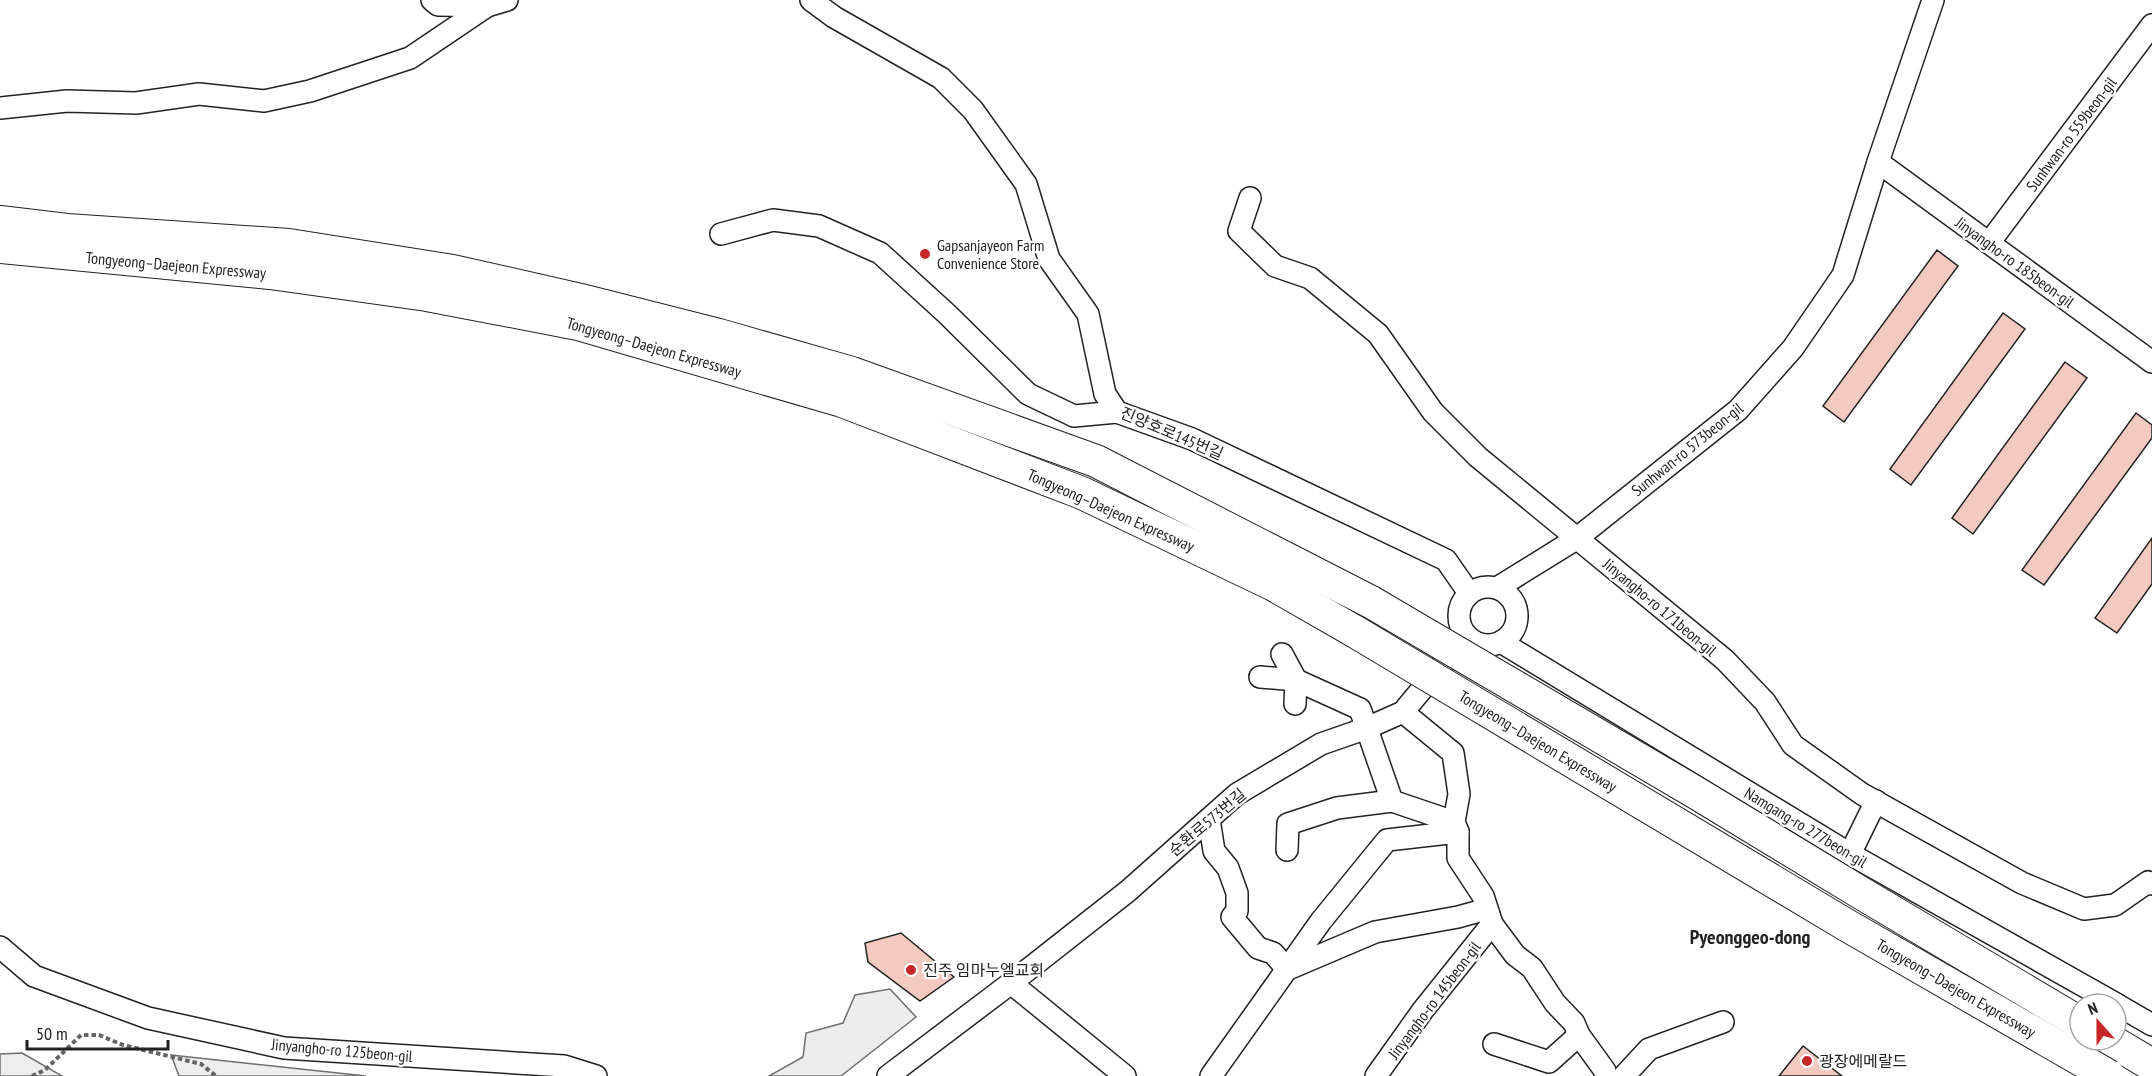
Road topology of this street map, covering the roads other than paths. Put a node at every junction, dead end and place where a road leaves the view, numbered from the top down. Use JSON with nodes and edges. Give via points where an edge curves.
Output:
{"nodes":[{"id":1,"x":432,"y":0,"type":"edge"},
{"id":2,"x":812,"y":0,"type":"edge"},
{"id":3,"x":1933,"y":0,"type":"edge"},
{"id":4,"x":497,"y":3,"type":"edge"},
{"id":5,"x":831,"y":8,"type":"edge"},
{"id":6,"x":2150,"y":32,"type":"edge"},
{"id":7,"x":0,"y":108,"type":"edge"},
{"id":8,"x":1878,"y":162,"type":"junction"},
{"id":9,"x":1250,"y":198,"type":"dead end"},
{"id":10,"x":0,"y":222,"type":"edge"},
{"id":11,"x":721,"y":234,"type":"dead end"},
{"id":12,"x":1989,"y":243,"type":"junction"},
{"id":13,"x":0,"y":247,"type":"edge"},
{"id":14,"x":2149,"y":352,"type":"edge"},
{"id":15,"x":1117,"y":412,"type":"junction"},
{"id":16,"x":1576,"y":539,"type":"junction"},
{"id":17,"x":1497,"y":588,"type":"junction"},
{"id":18,"x":1469,"y":593,"type":"junction"},
{"id":19,"x":1466,"y":636,"type":"junction"},
{"id":20,"x":1501,"y":642,"type":"junction"},
{"id":21,"x":1282,"y":654,"type":"dead end"},
{"id":22,"x":1260,"y":677,"type":"dead end"},
{"id":23,"x":1296,"y":680,"type":"junction"},
{"id":24,"x":1295,"y":704,"type":"dead end"},
{"id":25,"x":1403,"y":712,"type":"junction"},
{"id":26,"x":1367,"y":728,"type":"junction"},
{"id":27,"x":1392,"y":801,"type":"junction"},
{"id":28,"x":1876,"y":801,"type":"junction"},
{"id":29,"x":1209,"y":819,"type":"junction"},
{"id":30,"x":1456,"y":827,"type":"junction"},
{"id":31,"x":1287,"y":850,"type":"dead end"},
{"id":32,"x":1850,"y":854,"type":"junction"},
{"id":33,"x":2152,"y":884,"type":"edge"},
{"id":34,"x":1491,"y":920,"type":"junction"},
{"id":35,"x":0,"y":947,"type":"edge"},
{"id":36,"x":1287,"y":969,"type":"junction"},
{"id":37,"x":1011,"y":983,"type":"junction"},
{"id":38,"x":2095,"y":992,"type":"edge"},
{"id":39,"x":2128,"y":1011,"type":"edge"},
{"id":40,"x":2068,"y":1016,"type":"edge"},
{"id":41,"x":1723,"y":1022,"type":"dead end"},
{"id":42,"x":2152,"y":1025,"type":"edge"},
{"id":43,"x":1579,"y":1035,"type":"junction"},
{"id":44,"x":1494,"y":1044,"type":"dead end"},
{"id":45,"x":2128,"y":1051,"type":"edge"},
{"id":46,"x":2152,"y":1065,"type":"edge"},
{"id":47,"x":596,"y":1076,"type":"edge"},
{"id":48,"x":888,"y":1076,"type":"edge"},
{"id":49,"x":1125,"y":1076,"type":"edge"},
{"id":50,"x":1211,"y":1076,"type":"edge"},
{"id":51,"x":1376,"y":1076,"type":"edge"},
{"id":52,"x":1606,"y":1076,"type":"edge"},
{"id":53,"x":1624,"y":1076,"type":"edge"},
{"id":54,"x":2109,"y":1076,"type":"edge"}],
"edges":[{"from":1,"to":4,"type":"street","via":[[438,5]]},
{"from":2,"to":5,"type":"street","name":"진양호로145번길"},
{"from":3,"to":8,"type":"street","name":"Sunhwan-ro 573beon-gil"},
{"from":4,"to":7,"type":"street","via":[[410,58],[264,102],[199,94],[136,103],[67,100]]},
{"from":5,"to":15,"type":"street","name":"진양호로145번길","via":[[941,78],[973,110],[1026,184],[1049,259],[1088,314],[1105,394]]},
{"from":6,"to":12,"type":"street","name":"Sunhwan-ro 559beon-gil"},
{"from":8,"to":12,"type":"street","name":"Jinyangho-ro 185beon-gil"},
{"from":8,"to":16,"type":"street","name":"Sunhwan-ro 573beon-gil","via":[[1842,274],[1793,348],[1738,410]]},
{"from":9,"to":16,"type":"street","name":"Jinyangho-ro 171beon-gil","via":[[1239,231],[1275,267],[1310,278],[1378,334],[1433,412],[1478,457]]},
{"from":10,"to":40,"type":"highway","name":"Tongyeong–Daejeon Expressway","bridge":true,"via":[[289,245],[453,271],[719,334],[852,373],[1096,461],[1371,602]]},
{"from":11,"to":15,"type":"street","via":[[774,220],[819,226],[880,253],[1028,394],[1074,416]]},
{"from":12,"to":14,"type":"street","name":"Jinyangho-ro 185beon-gil"},
{"from":13,"to":54,"type":"highway","name":"Tongyeong–Daejeon Expressway","bridge":true,"via":[[270,273],[428,296],[578,324],[842,401],[1082,493],[1274,585]]},
{"from":15,"to":18,"type":"street","name":"진양호로145번길","via":[[1192,439],[1446,560]]},
{"from":16,"to":17,"type":"street","name":"Sunhwan-ro 573beon-gil"},
{"from":16,"to":28,"type":"street","name":"Jinyangho-ro 171beon-gil","via":[[1725,660],[1765,702],[1793,745]]},
{"from":17,"to":18,"type":"street","via":[[1487,586]]},
{"from":17,"to":20,"type":"street","via":[[1512,600],[1517,619],[1509,636]]},
{"from":18,"to":19,"type":"street","via":[[1458,618]]},
{"from":19,"to":20,"type":"street","via":[[1482,645]]},
{"from":19,"to":25,"type":"street","name":"순환로573번길"},
{"from":20,"to":32,"type":"street","name":"Namgang-ro 277beon-gil"},
{"from":21,"to":23,"type":"street"},
{"from":22,"to":23,"type":"street"},
{"from":23,"to":24,"type":"street"},
{"from":23,"to":26,"type":"street","via":[[1360,709]]},
{"from":25,"to":26,"type":"street","name":"순환로573번길"},
{"from":25,"to":30,"type":"street","via":[[1453,753],[1459,794]]},
{"from":26,"to":27,"type":"street"},
{"from":26,"to":29,"type":"street","name":"순환로573번길","via":[[1321,744],[1237,794]]},
{"from":27,"to":30,"type":"street"},
{"from":27,"to":31,"type":"street","via":[[1337,808],[1288,824]]},
{"from":28,"to":32,"type":"street"},
{"from":28,"to":33,"type":"street","name":"Jinyangho-ro 171beon-gil","via":[[2022,883],[2084,909],[2115,905],[2148,882]]},
{"from":29,"to":36,"type":"street","via":[[1214,852],[1228,868],[1237,893],[1237,911],[1232,917],[1258,948],[1273,953]]},
{"from":29,"to":37,"type":"street","name":"순환로573번길","via":[[1128,891]]},
{"from":30,"to":34,"type":"street","name":"Jinyangho-ro 145beon-gil","via":[[1458,858],[1483,896]]},
{"from":30,"to":36,"type":"street","via":[[1387,840]]},
{"from":32,"to":38,"type":"street","name":"Namgang-ro 277beon-gil"},
{"from":34,"to":36,"type":"street","name":"Jinyangho-ro 145beon-gil","via":[[1487,909],[1375,932]]},
{"from":34,"to":43,"type":"street","name":"Jinyangho-ro 145beon-gil","via":[[1515,955],[1532,968]]},
{"from":34,"to":51,"type":"street","name":"Jinyangho-ro 145beon-gil"},
{"from":35,"to":47,"type":"street","name":"Jinyangho-ro 125beon-gil","via":[[34,976],[148,1018],[284,1048],[553,1065]]},
{"from":36,"to":50,"type":"street"},
{"from":37,"to":48,"type":"street","name":"순환로573번길"},
{"from":37,"to":49,"type":"street"},
{"from":39,"to":42,"type":"street","name":"Namgang-ro 277beon-gil"},
{"from":41,"to":53,"type":"street","via":[[1649,1049]]},
{"from":43,"to":44,"type":"street","via":[[1550,1062]]},
{"from":43,"to":52,"type":"street","name":"Jinyangho-ro 145beon-gil"},
{"from":45,"to":46,"type":"highway"}]}
